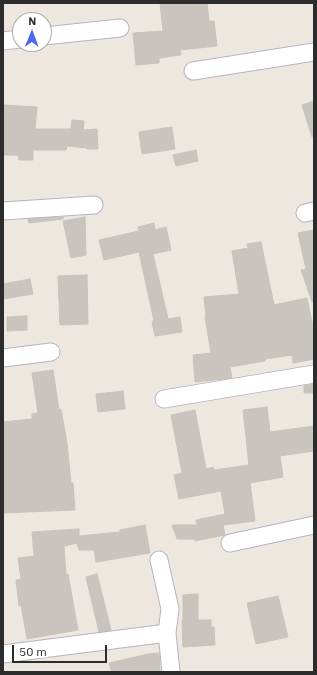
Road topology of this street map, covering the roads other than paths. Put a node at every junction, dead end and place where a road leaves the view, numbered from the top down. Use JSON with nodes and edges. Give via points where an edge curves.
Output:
{"nodes":[{"id":1,"x":120,"y":28,"type":"dead end"},
{"id":2,"x":52,"y":35,"type":"edge"},
{"id":3,"x":314,"y":52,"type":"edge"},
{"id":4,"x":193,"y":71,"type":"dead end"},
{"id":5,"x":94,"y":205,"type":"dead end"},
{"id":6,"x":3,"y":211,"type":"edge"},
{"id":7,"x":51,"y":352,"type":"dead end"},
{"id":8,"x":3,"y":358,"type":"edge"},
{"id":9,"x":314,"y":374,"type":"edge"},
{"id":10,"x":164,"y":399,"type":"dead end"},
{"id":11,"x":314,"y":525,"type":"edge"},
{"id":12,"x":230,"y":543,"type":"dead end"},
{"id":13,"x":159,"y":560,"type":"dead end"},
{"id":14,"x":167,"y":633,"type":"junction"},
{"id":15,"x":3,"y":654,"type":"edge"},
{"id":16,"x":171,"y":672,"type":"edge"}],
"edges":[{"from":1,"to":2,"type":"street"},
{"from":3,"to":4,"type":"street"},
{"from":5,"to":6,"type":"street"},
{"from":7,"to":8,"type":"street"},
{"from":9,"to":10,"type":"street"},
{"from":11,"to":12,"type":"street"},
{"from":13,"to":14,"type":"street","via":[[170,609]]},
{"from":14,"to":15,"type":"street"},
{"from":14,"to":16,"type":"street"}]}
